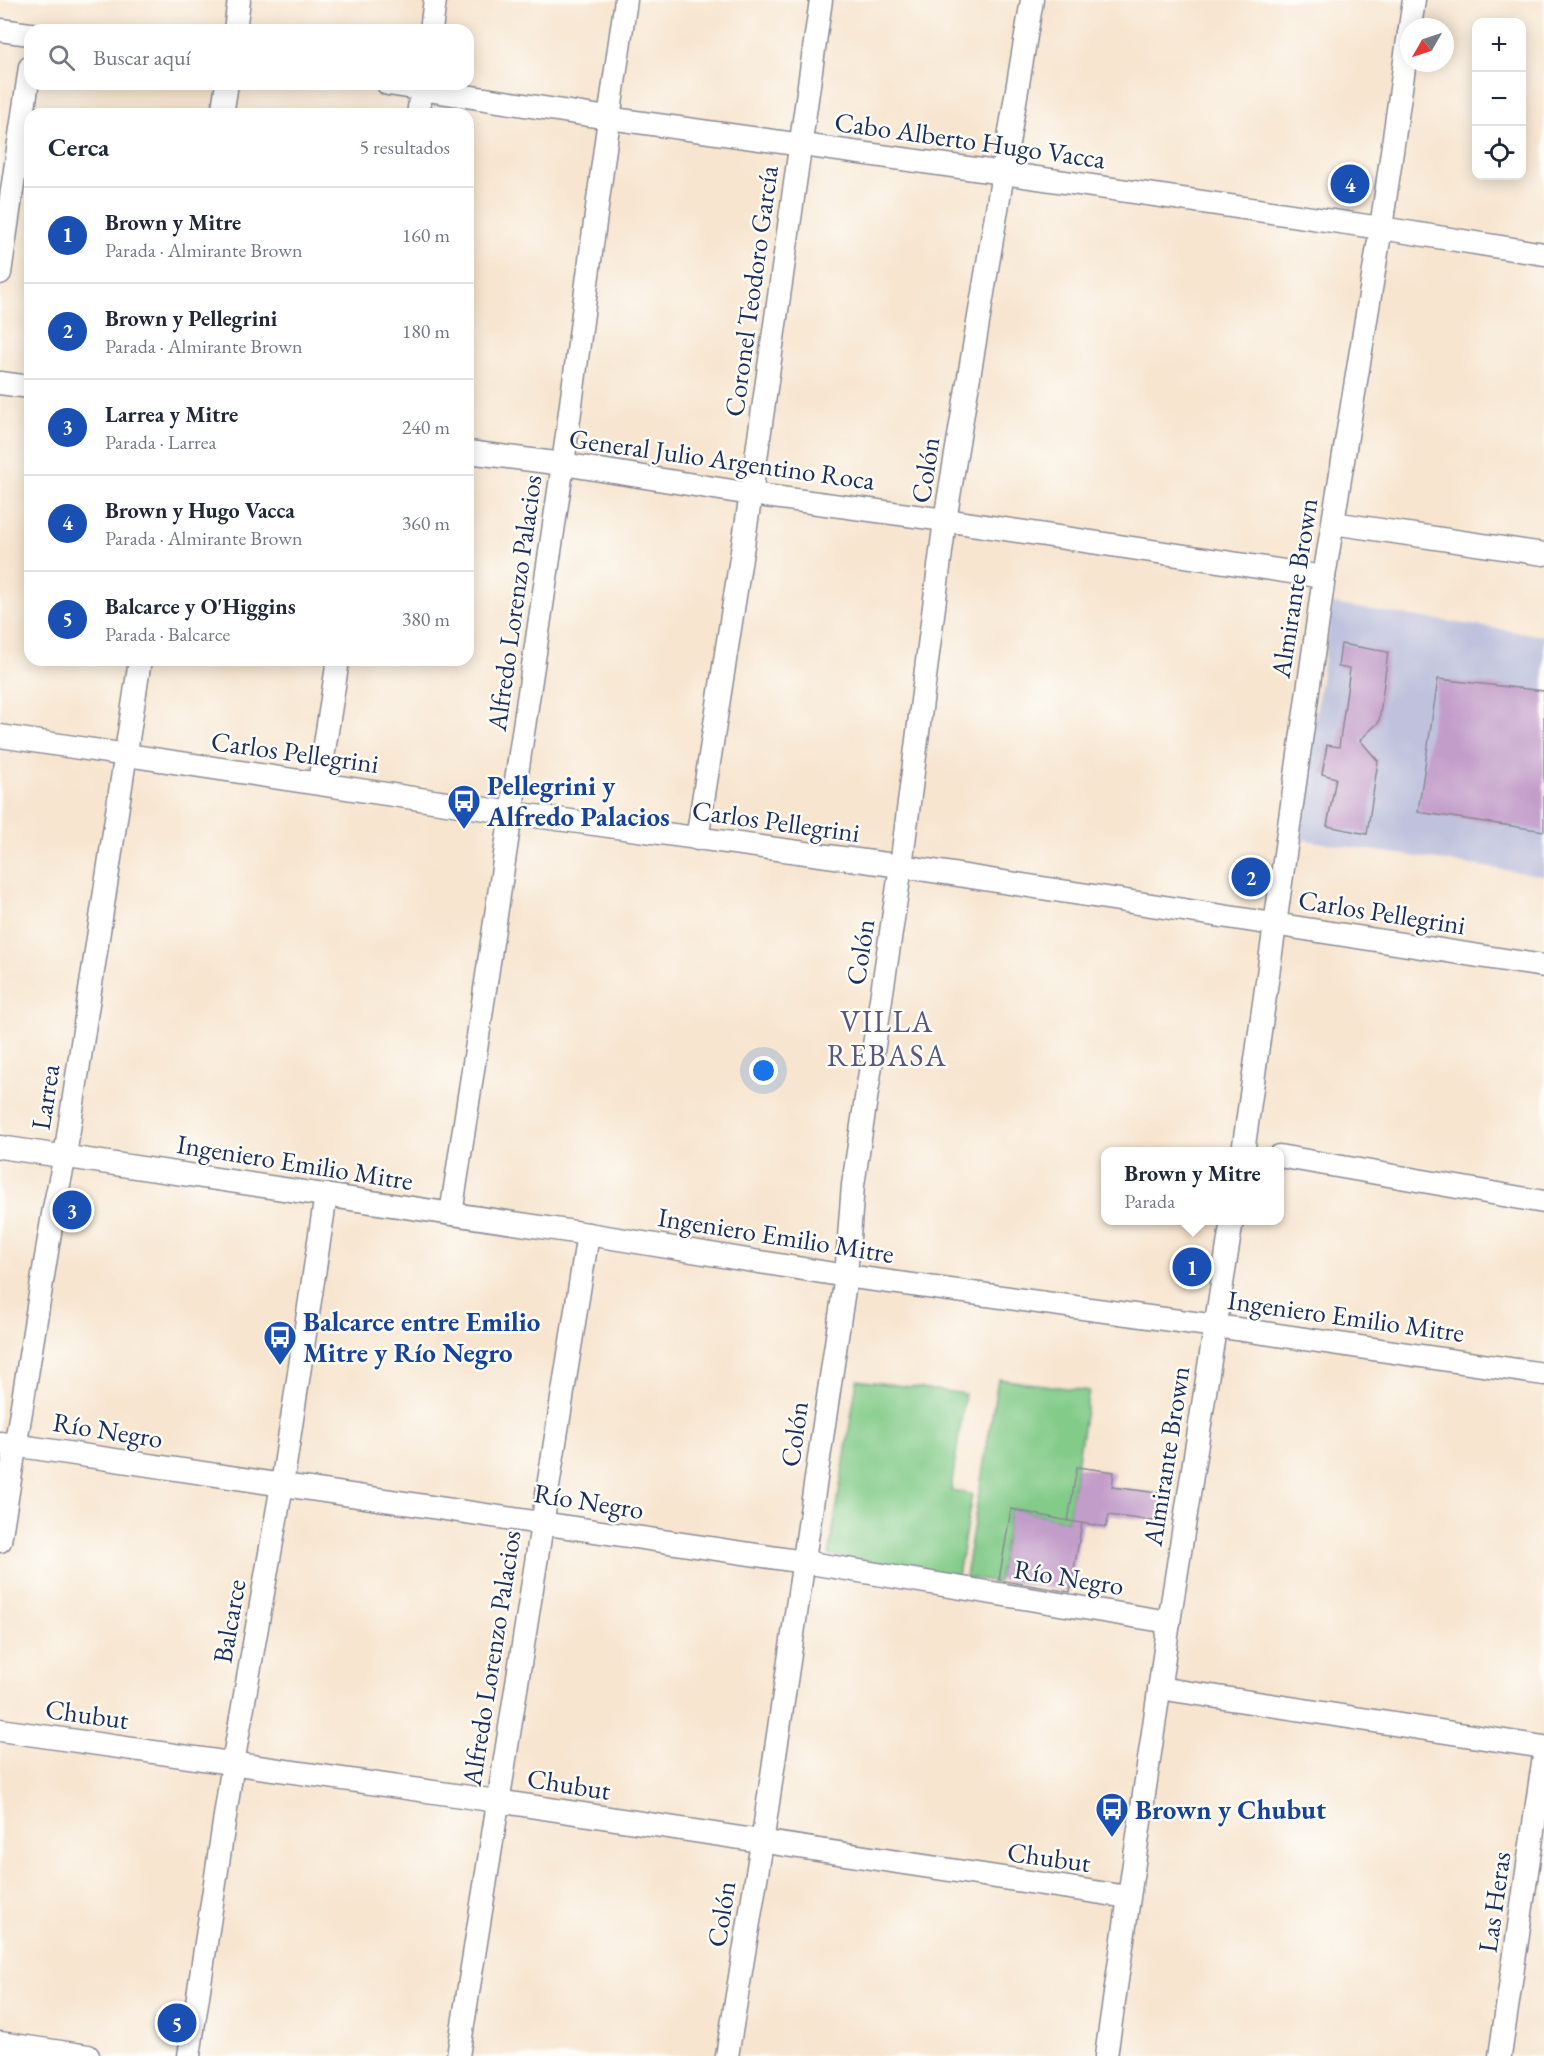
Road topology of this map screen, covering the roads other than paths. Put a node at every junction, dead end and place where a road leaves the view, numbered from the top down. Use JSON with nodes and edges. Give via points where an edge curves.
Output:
{"nodes":[{"id":1,"x":239,"y":0,"type":"edge"},
{"id":2,"x":435,"y":0,"type":"edge"},
{"id":3,"x":626,"y":0,"type":"edge"},
{"id":4,"x":821,"y":0,"type":"edge"},
{"id":5,"x":1032,"y":0,"type":"edge"},
{"id":6,"x":1414,"y":0,"type":"edge"},
{"id":7,"x":1411,"y":18,"type":"edge"},
{"id":8,"x":236,"y":24,"type":"edge"},
{"id":9,"x":431,"y":24,"type":"edge"},
{"id":10,"x":0,"y":30,"type":"edge"},
{"id":11,"x":24,"y":33,"type":"edge"},
{"id":12,"x":1403,"y":72,"type":"edge"},
{"id":13,"x":27,"y":90,"type":"edge"},
{"id":14,"x":226,"y":90,"type":"edge"},
{"id":15,"x":421,"y":90,"type":"edge"},
{"id":16,"x":445,"y":90,"type":"edge"},
{"id":17,"x":24,"y":108,"type":"edge"},
{"id":18,"x":24,"y":108,"type":"edge"},
{"id":19,"x":223,"y":108,"type":"edge"},
{"id":20,"x":419,"y":108,"type":"edge"},
{"id":21,"x":608,"y":118,"type":"junction"},
{"id":22,"x":800,"y":144,"type":"junction"},
{"id":23,"x":1003,"y":173,"type":"junction"},
{"id":24,"x":1381,"y":228,"type":"junction"},
{"id":25,"x":1544,"y":254,"type":"edge"},
{"id":26,"x":0,"y":273,"type":"edge"},
{"id":27,"x":0,"y":383,"type":"edge"},
{"id":28,"x":24,"y":386,"type":"edge"},
{"id":29,"x":474,"y":453,"type":"edge"},
{"id":30,"x":563,"y":464,"type":"junction"},
{"id":31,"x":751,"y":494,"type":"junction"},
{"id":32,"x":945,"y":520,"type":"junction"},
{"id":33,"x":1333,"y":523,"type":"junction"},
{"id":34,"x":1544,"y":554,"type":"edge"},
{"id":35,"x":1324,"y":577,"type":"junction"},
{"id":36,"x":139,"y":666,"type":"edge"},
{"id":37,"x":337,"y":666,"type":"edge"},
{"id":38,"x":0,"y":736,"type":"edge"},
{"id":39,"x":125,"y":756,"type":"junction"},
{"id":40,"x":319,"y":783,"type":"junction"},
{"id":41,"x":513,"y":813,"type":"junction"},
{"id":42,"x":697,"y":839,"type":"junction"},
{"id":43,"x":901,"y":866,"type":"junction"},
{"id":44,"x":1274,"y":924,"type":"junction"},
{"id":45,"x":1544,"y":966,"type":"edge"},
{"id":46,"x":0,"y":1147,"type":"edge"},
{"id":47,"x":1246,"y":1147,"type":"edge"},
{"id":48,"x":65,"y":1156,"type":"junction"},
{"id":49,"x":1284,"y":1157,"type":"edge"},
{"id":50,"x":326,"y":1195,"type":"junction"},
{"id":51,"x":1544,"y":1202,"type":"edge"},
{"id":52,"x":451,"y":1214,"type":"junction"},
{"id":53,"x":1231,"y":1225,"type":"edge"},
{"id":54,"x":588,"y":1234,"type":"junction"},
{"id":55,"x":846,"y":1276,"type":"junction"},
{"id":56,"x":1216,"y":1326,"type":"junction"},
{"id":57,"x":1544,"y":1374,"type":"edge"},
{"id":58,"x":8,"y":1444,"type":"edge"},
{"id":59,"x":282,"y":1485,"type":"junction"},
{"id":60,"x":543,"y":1523,"type":"junction"},
{"id":61,"x":0,"y":1541,"type":"edge"},
{"id":62,"x":804,"y":1562,"type":"junction"},
{"id":63,"x":1168,"y":1622,"type":"junction"},
{"id":64,"x":1160,"y":1688,"type":"junction"},
{"id":65,"x":0,"y":1730,"type":"edge"},
{"id":66,"x":1544,"y":1747,"type":"edge"},
{"id":67,"x":1544,"y":1756,"type":"edge"},
{"id":68,"x":233,"y":1763,"type":"junction"},
{"id":69,"x":497,"y":1801,"type":"junction"},
{"id":70,"x":762,"y":1843,"type":"junction"},
{"id":71,"x":1128,"y":1897,"type":"junction"},
{"id":72,"x":0,"y":2043,"type":"edge"},
{"id":73,"x":88,"y":2056,"type":"edge"},
{"id":74,"x":189,"y":2056,"type":"edge"},
{"id":75,"x":458,"y":2056,"type":"edge"},
{"id":76,"x":727,"y":2056,"type":"edge"},
{"id":77,"x":1106,"y":2056,"type":"edge"},
{"id":78,"x":1500,"y":2056,"type":"edge"}],
"edges":[{"from":1,"to":8,"type":"street"},
{"from":2,"to":9,"type":"street"},
{"from":3,"to":21,"type":"street","name":"Alfredo Lorenzo Palacios"},
{"from":4,"to":22,"type":"street","name":"Coronel Teodoro García"},
{"from":5,"to":23,"type":"street","name":"Colón"},
{"from":6,"to":7,"type":"street"},
{"from":10,"to":11,"type":"street"},
{"from":12,"to":24,"type":"street","name":"Almirante Brown"},
{"from":13,"to":18,"type":"street"},
{"from":14,"to":19,"type":"street"},
{"from":15,"to":20,"type":"street"},
{"from":16,"to":21,"type":"street","name":"Cabo Alberto Hugo Vacca"},
{"from":17,"to":26,"type":"street"},
{"from":21,"to":22,"type":"street","name":"Cabo Alberto Hugo Vacca"},
{"from":21,"to":30,"type":"street","name":"Alfredo Lorenzo Palacios"},
{"from":22,"to":23,"type":"street","name":"Cabo Alberto Hugo Vacca"},
{"from":22,"to":31,"type":"street","name":"Coronel Teodoro García"},
{"from":23,"to":24,"type":"street","name":"Cabo Alberto Hugo Vacca"},
{"from":23,"to":32,"type":"street","name":"Colón"},
{"from":24,"to":25,"type":"street","name":"Cabo Alberto Hugo Vacca"},
{"from":24,"to":33,"type":"street","name":"Almirante Brown"},
{"from":27,"to":28,"type":"street"},
{"from":29,"to":30,"type":"street","name":"General Julio Argentino Roca"},
{"from":30,"to":31,"type":"street","name":"General Julio Argentino Roca"},
{"from":30,"to":41,"type":"street","name":"Alfredo Lorenzo Palacios"},
{"from":31,"to":32,"type":"street","name":"General Julio Argentino Roca"},
{"from":31,"to":42,"type":"street","name":"Coronel Teodoro García"},
{"from":32,"to":35,"type":"street","name":"General Julio Argentino Roca"},
{"from":32,"to":43,"type":"street","name":"Colón"},
{"from":33,"to":34,"type":"street"},
{"from":33,"to":35,"type":"street","name":"Almirante Brown"},
{"from":35,"to":44,"type":"street","name":"Almirante Brown"},
{"from":36,"to":39,"type":"street","name":"Larrea"},
{"from":37,"to":40,"type":"street"},
{"from":38,"to":39,"type":"street","name":"Carlos Pellegrini"},
{"from":39,"to":40,"type":"street","name":"Carlos Pellegrini"},
{"from":39,"to":48,"type":"street","name":"Larrea"},
{"from":40,"to":41,"type":"street","name":"Carlos Pellegrini"},
{"from":41,"to":42,"type":"street","name":"Carlos Pellegrini"},
{"from":41,"to":52,"type":"street","name":"Alfredo Lorenzo Palacios"},
{"from":42,"to":43,"type":"street","name":"Carlos Pellegrini"},
{"from":43,"to":44,"type":"street","name":"Carlos Pellegrini"},
{"from":43,"to":55,"type":"street","name":"Colón","via":[[853,1185]]},
{"from":44,"to":45,"type":"street","name":"Carlos Pellegrini"},
{"from":44,"to":47,"type":"street","name":"Almirante Brown"},
{"from":46,"to":48,"type":"street","name":"Ingeniero Emilio Mitre"},
{"from":48,"to":50,"type":"street","name":"Ingeniero Emilio Mitre"},
{"from":48,"to":58,"type":"street","name":"Larrea"},
{"from":49,"to":51,"type":"street"},
{"from":50,"to":52,"type":"street","name":"Ingeniero Emilio Mitre"},
{"from":50,"to":59,"type":"street","name":"Balcarce"},
{"from":52,"to":54,"type":"street","name":"Ingeniero Emilio Mitre"},
{"from":53,"to":56,"type":"street","name":"Almirante Brown"},
{"from":54,"to":55,"type":"street","name":"Ingeniero Emilio Mitre"},
{"from":54,"to":60,"type":"street","name":"Alfredo Lorenzo Palacios"},
{"from":55,"to":56,"type":"street","name":"Ingeniero Emilio Mitre"},
{"from":55,"to":62,"type":"street","name":"Colón"},
{"from":56,"to":57,"type":"street","name":"Ingeniero Emilio Mitre"},
{"from":56,"to":63,"type":"street","name":"Almirante Brown"},
{"from":58,"to":59,"type":"street","name":"Río Negro"},
{"from":58,"to":61,"type":"street","name":"Larrea"},
{"from":59,"to":60,"type":"street","name":"Río Negro"},
{"from":59,"to":68,"type":"street","name":"Balcarce"},
{"from":60,"to":62,"type":"street","name":"Río Negro"},
{"from":60,"to":69,"type":"street","name":"Alfredo Lorenzo Palacios"},
{"from":62,"to":63,"type":"street","name":"Río Negro"},
{"from":62,"to":70,"type":"street","name":"Colón"},
{"from":63,"to":64,"type":"street","name":"Almirante Brown"},
{"from":64,"to":66,"type":"street"},
{"from":64,"to":71,"type":"street","name":"Almirante Brown"},
{"from":65,"to":68,"type":"street","name":"Chubut"},
{"from":67,"to":78,"type":"street","name":"Las Heras"},
{"from":68,"to":69,"type":"street","name":"Chubut"},
{"from":68,"to":74,"type":"street","name":"Balcarce"},
{"from":69,"to":70,"type":"street","name":"Chubut"},
{"from":69,"to":75,"type":"street","name":"Alfredo Lorenzo Palacios"},
{"from":70,"to":71,"type":"street","name":"Chubut"},
{"from":70,"to":76,"type":"street","name":"Colón"},
{"from":71,"to":77,"type":"street","name":"Almirante Brown"},
{"from":72,"to":73,"type":"street"}]}
